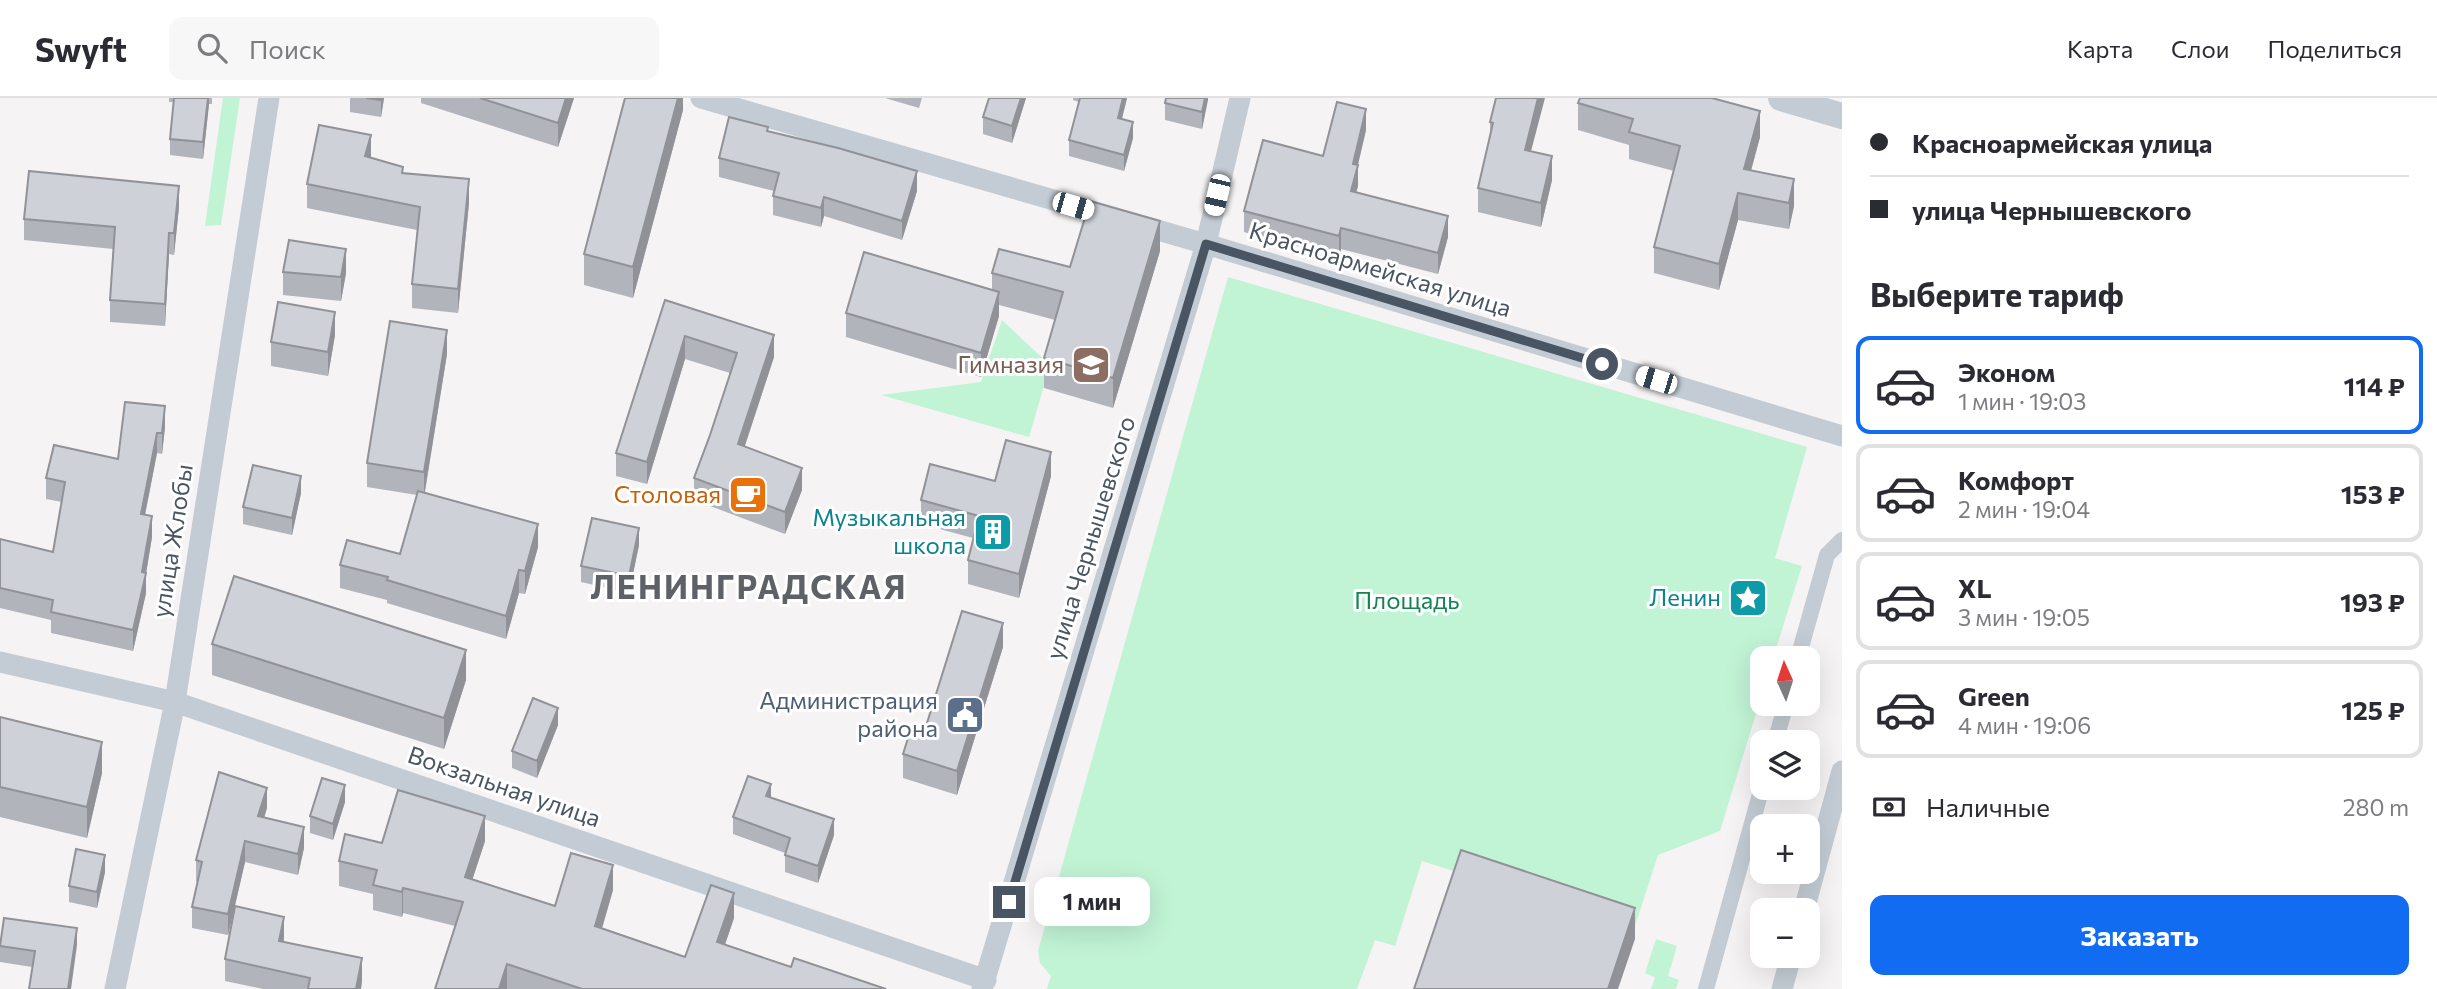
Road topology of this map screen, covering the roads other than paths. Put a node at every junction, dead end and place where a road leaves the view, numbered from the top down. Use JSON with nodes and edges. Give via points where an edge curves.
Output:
{"nodes":[{"id":1,"x":269,"y":98,"type":"edge"},
{"id":2,"x":701,"y":98,"type":"edge"},
{"id":3,"x":1240,"y":98,"type":"edge"},
{"id":4,"x":1781,"y":98,"type":"edge"},
{"id":5,"x":1842,"y":116,"type":"edge"},
{"id":6,"x":1206,"y":244,"type":"junction"},
{"id":7,"x":1842,"y":436,"type":"edge"},
{"id":8,"x":1842,"y":540,"type":"edge"},
{"id":9,"x":1801,"y":646,"type":"edge"},
{"id":10,"x":0,"y":662,"type":"edge"},
{"id":11,"x":175,"y":702,"type":"junction"},
{"id":12,"x":1842,"y":771,"type":"edge"},
{"id":13,"x":1758,"y":800,"type":"edge"},
{"id":14,"x":1807,"y":898,"type":"edge"},
{"id":15,"x":1788,"y":968,"type":"edge"},
{"id":16,"x":984,"y":984,"type":"edge"},
{"id":17,"x":115,"y":989,"type":"edge"},
{"id":18,"x":1706,"y":989,"type":"edge"},
{"id":19,"x":1782,"y":989,"type":"edge"}],
"edges":[{"from":1,"to":11,"type":"street","name":"улица Жлобы"},
{"from":2,"to":6,"type":"street","name":"Красноармейская улица"},
{"from":3,"to":6,"type":"street","name":"улица Чернышевского"},
{"from":4,"to":5,"type":"street"},
{"from":6,"to":7,"type":"street","name":"Красноармейская улица"},
{"from":6,"to":16,"type":"street","name":"улица Чернышевского"},
{"from":8,"to":9,"type":"street","via":[[1827,555]]},
{"from":10,"to":11,"type":"street","name":"Вокзальная улица"},
{"from":11,"to":16,"type":"street","name":"Вокзальная улица"},
{"from":11,"to":17,"type":"street","name":"улица Жлобы"},
{"from":12,"to":14,"type":"street"},
{"from":13,"to":18,"type":"street"},
{"from":15,"to":19,"type":"street"}]}
